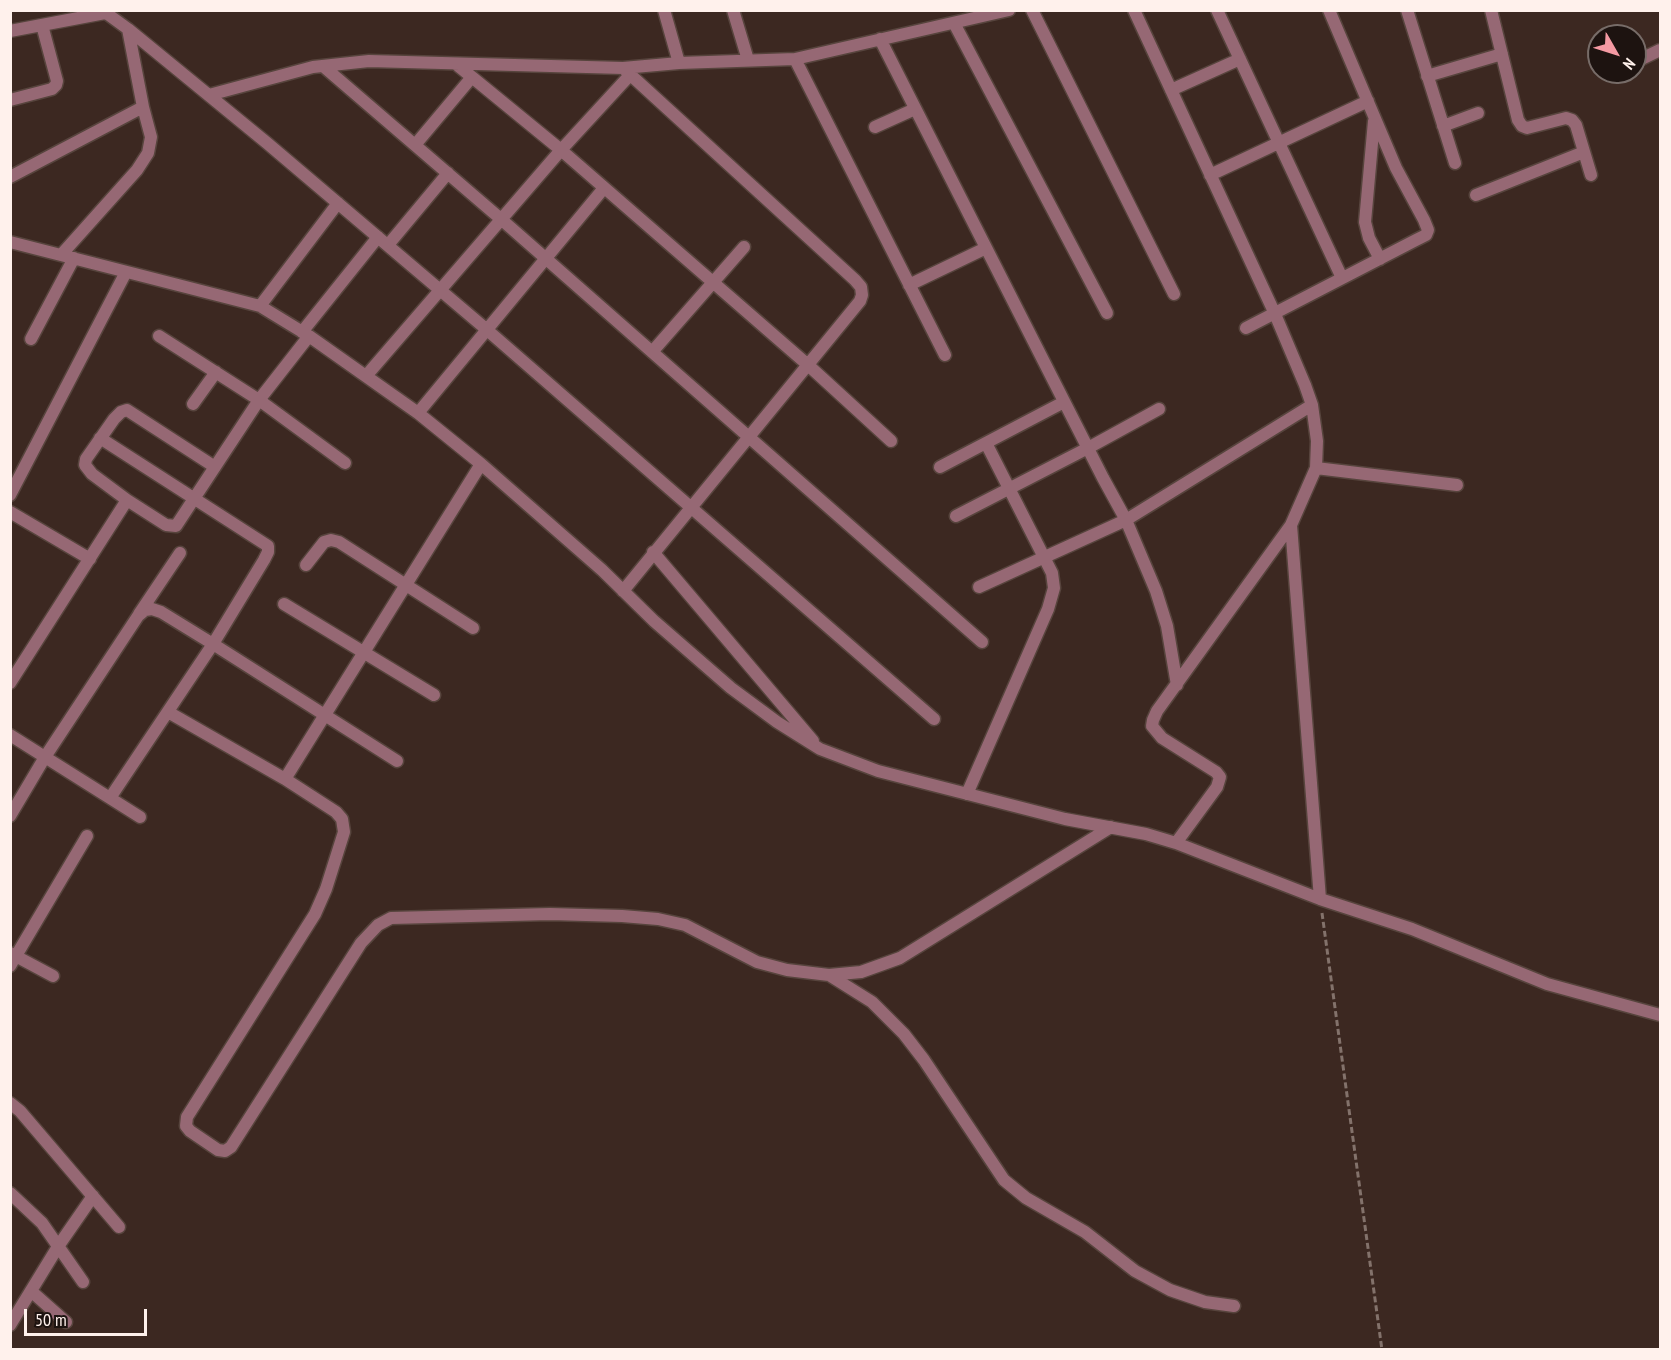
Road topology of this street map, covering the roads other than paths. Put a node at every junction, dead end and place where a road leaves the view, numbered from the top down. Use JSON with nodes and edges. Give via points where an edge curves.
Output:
{"nodes":[{"id":1,"x":664,"y":10,"type":"edge"},
{"id":2,"x":733,"y":10,"type":"edge"},
{"id":3,"x":1009,"y":10,"type":"edge"},
{"id":4,"x":1032,"y":10,"type":"edge"},
{"id":5,"x":1134,"y":10,"type":"edge"},
{"id":6,"x":1217,"y":10,"type":"edge"},
{"id":7,"x":1329,"y":10,"type":"edge"},
{"id":8,"x":1407,"y":10,"type":"edge"},
{"id":9,"x":1491,"y":10,"type":"edge"},
{"id":10,"x":104,"y":12,"type":"edge"},
{"id":11,"x":969,"y":15,"type":"edge"},
{"id":12,"x":954,"y":23,"type":"junction"},
{"id":13,"x":42,"y":25,"type":"junction"},
{"id":14,"x":128,"y":29,"type":"junction"},
{"id":15,"x":10,"y":31,"type":"edge"},
{"id":16,"x":880,"y":39,"type":"junction"},
{"id":17,"x":1502,"y":54,"type":"junction"},
{"id":18,"x":795,"y":59,"type":"junction"},
{"id":19,"x":1240,"y":59,"type":"junction"},
{"id":20,"x":748,"y":60,"type":"junction"},
{"id":21,"x":679,"y":63,"type":"junction"},
{"id":22,"x":456,"y":64,"type":"junction"},
{"id":23,"x":323,"y":66,"type":"junction"},
{"id":24,"x":626,"y":71,"type":"junction"},
{"id":25,"x":1427,"y":76,"type":"junction"},
{"id":26,"x":472,"y":77,"type":"junction"},
{"id":27,"x":1171,"y":90,"type":"junction"},
{"id":28,"x":209,"y":95,"type":"junction"},
{"id":29,"x":10,"y":100,"type":"edge"},
{"id":30,"x":1368,"y":101,"type":"junction"},
{"id":31,"x":143,"y":107,"type":"junction"},
{"id":32,"x":915,"y":109,"type":"junction"},
{"id":33,"x":1479,"y":113,"type":"dead end"},
{"id":34,"x":1374,"y":116,"type":"junction"},
{"id":35,"x":1443,"y":126,"type":"junction"},
{"id":36,"x":875,"y":127,"type":"dead end"},
{"id":37,"x":1279,"y":143,"type":"junction"},
{"id":38,"x":415,"y":145,"type":"junction"},
{"id":39,"x":561,"y":150,"type":"junction"},
{"id":40,"x":1584,"y":152,"type":"junction"},
{"id":41,"x":1455,"y":163,"type":"dead end"},
{"id":42,"x":448,"y":173,"type":"junction"},
{"id":43,"x":1210,"y":175,"type":"junction"},
{"id":44,"x":1591,"y":175,"type":"dead end"},
{"id":45,"x":10,"y":177,"type":"edge"},
{"id":46,"x":604,"y":188,"type":"junction"},
{"id":47,"x":1476,"y":195,"type":"dead end"},
{"id":48,"x":338,"y":203,"type":"junction"},
{"id":49,"x":502,"y":220,"type":"junction"},
{"id":50,"x":383,"y":241,"type":"junction"},
{"id":51,"x":10,"y":242,"type":"edge"},
{"id":52,"x":744,"y":247,"type":"dead end"},
{"id":53,"x":986,"y":248,"type":"junction"},
{"id":54,"x":61,"y":255,"type":"junction"},
{"id":55,"x":74,"y":258,"type":"junction"},
{"id":56,"x":545,"y":258,"type":"junction"},
{"id":57,"x":1380,"y":259,"type":"junction"},
{"id":58,"x":126,"y":272,"type":"junction"},
{"id":59,"x":1342,"y":278,"type":"junction"},
{"id":60,"x":713,"y":282,"type":"junction"},
{"id":61,"x":909,"y":285,"type":"junction"},
{"id":62,"x":441,"y":291,"type":"junction"},
{"id":63,"x":1173,"y":294,"type":"dead end"},
{"id":64,"x":260,"y":306,"type":"junction"},
{"id":65,"x":1107,"y":313,"type":"dead end"},
{"id":66,"x":1275,"y":314,"type":"junction"},
{"id":67,"x":1246,"y":328,"type":"dead end"},
{"id":68,"x":486,"y":329,"type":"junction"},
{"id":69,"x":305,"y":334,"type":"junction"},
{"id":70,"x":159,"y":336,"type":"dead end"},
{"id":71,"x":32,"y":339,"type":"dead end"},
{"id":72,"x":652,"y":352,"type":"junction"},
{"id":73,"x":945,"y":355,"type":"dead end"},
{"id":74,"x":808,"y":365,"type":"junction"},
{"id":75,"x":216,"y":372,"type":"junction"},
{"id":76,"x":366,"y":376,"type":"junction"},
{"id":77,"x":259,"y":400,"type":"junction"},
{"id":78,"x":1064,"y":402,"type":"junction"},
{"id":79,"x":193,"y":404,"type":"dead end"},
{"id":80,"x":1312,"y":405,"type":"junction"},
{"id":81,"x":1159,"y":409,"type":"dead end"},
{"id":82,"x":418,"y":413,"type":"junction"},
{"id":83,"x":749,"y":437,"type":"junction"},
{"id":84,"x":100,"y":438,"type":"junction"},
{"id":85,"x":891,"y":441,"type":"dead end"},
{"id":86,"x":986,"y":443,"type":"junction"},
{"id":87,"x":1088,"y":448,"type":"junction"},
{"id":88,"x":345,"y":464,"type":"dead end"},
{"id":89,"x":481,"y":464,"type":"junction"},
{"id":90,"x":215,"y":467,"type":"junction"},
{"id":91,"x":940,"y":467,"type":"dead end"},
{"id":92,"x":1316,"y":468,"type":"junction"},
{"id":93,"x":1457,"y":485,"type":"dead end"},
{"id":94,"x":1008,"y":489,"type":"junction"},
{"id":95,"x":10,"y":495,"type":"edge"},
{"id":96,"x":195,"y":499,"type":"junction"},
{"id":97,"x":127,"y":500,"type":"junction"},
{"id":98,"x":690,"y":507,"type":"junction"},
{"id":99,"x":10,"y":512,"type":"edge"},
{"id":100,"x":956,"y":516,"type":"dead end"},
{"id":101,"x":1126,"y":520,"type":"junction"},
{"id":102,"x":1291,"y":525,"type":"junction"},
{"id":103,"x":653,"y":552,"type":"junction"},
{"id":104,"x":180,"y":553,"type":"dead end"},
{"id":105,"x":90,"y":559,"type":"junction"},
{"id":106,"x":1044,"y":559,"type":"junction"},
{"id":107,"x":306,"y":565,"type":"dead end"},
{"id":108,"x":406,"y":585,"type":"junction"},
{"id":109,"x":979,"y":587,"type":"dead end"},
{"id":110,"x":623,"y":591,"type":"junction"},
{"id":111,"x":284,"y":604,"type":"dead end"},
{"id":112,"x":138,"y":616,"type":"junction"},
{"id":113,"x":473,"y":628,"type":"dead end"},
{"id":114,"x":982,"y":642,"type":"dead end"},
{"id":115,"x":213,"y":644,"type":"junction"},
{"id":116,"x":364,"y":652,"type":"junction"},
{"id":117,"x":10,"y":683,"type":"edge"},
{"id":118,"x":1177,"y":685,"type":"junction"},
{"id":119,"x":434,"y":695,"type":"dead end"},
{"id":120,"x":168,"y":712,"type":"junction"},
{"id":121,"x":326,"y":715,"type":"junction"},
{"id":122,"x":934,"y":719,"type":"dead end"},
{"id":123,"x":10,"y":735,"type":"edge"},
{"id":124,"x":820,"y":748,"type":"junction"},
{"id":125,"x":45,"y":757,"type":"junction"},
{"id":126,"x":398,"y":761,"type":"dead end"},
{"id":127,"x":285,"y":779,"type":"junction"},
{"id":128,"x":967,"y":794,"type":"junction"},
{"id":129,"x":110,"y":798,"type":"junction"},
{"id":130,"x":10,"y":816,"type":"edge"},
{"id":131,"x":140,"y":817,"type":"dead end"},
{"id":132,"x":1111,"y":827,"type":"junction"},
{"id":133,"x":87,"y":836,"type":"dead end"},
{"id":134,"x":1176,"y":843,"type":"junction"},
{"id":135,"x":1320,"y":899,"type":"junction"},
{"id":136,"x":13,"y":958,"type":"edge"},
{"id":137,"x":829,"y":975,"type":"junction"},
{"id":138,"x":53,"y":976,"type":"dead end"},
{"id":139,"x":1660,"y":1015,"type":"edge"},
{"id":140,"x":10,"y":1103,"type":"edge"},
{"id":141,"x":10,"y":1193,"type":"edge"},
{"id":142,"x":93,"y":1197,"type":"junction"},
{"id":143,"x":119,"y":1227,"type":"dead end"},
{"id":144,"x":59,"y":1245,"type":"junction"},
{"id":145,"x":83,"y":1282,"type":"dead end"},
{"id":146,"x":31,"y":1291,"type":"junction"},
{"id":147,"x":1234,"y":1306,"type":"dead end"},
{"id":148,"x":66,"y":1322,"type":"dead end"},
{"id":149,"x":11,"y":1323,"type":"edge"}],
"edges":[{"from":1,"to":21,"type":"street"},
{"from":2,"to":20,"type":"street"},
{"from":3,"to":11,"type":"street"},
{"from":4,"to":63,"type":"street"},
{"from":5,"to":27,"type":"street"},
{"from":6,"to":19,"type":"street"},
{"from":7,"to":30,"type":"street"},
{"from":8,"to":25,"type":"street"},
{"from":9,"to":17,"type":"street"},
{"from":10,"to":13,"type":"street"},
{"from":10,"to":14,"type":"street"},
{"from":11,"to":12,"type":"street"},
{"from":12,"to":16,"type":"street"},
{"from":12,"to":65,"type":"street"},
{"from":13,"to":15,"type":"street"},
{"from":13,"to":29,"type":"street","via":[[56,85]]},
{"from":14,"to":28,"type":"street"},
{"from":14,"to":31,"type":"street"},
{"from":16,"to":18,"type":"street"},
{"from":16,"to":32,"type":"street"},
{"from":17,"to":25,"type":"street"},
{"from":17,"to":40,"type":"street","via":[[1522,126],[1572,120]]},
{"from":18,"to":20,"type":"street"},
{"from":18,"to":61,"type":"street"},
{"from":19,"to":27,"type":"street"},
{"from":19,"to":37,"type":"street"},
{"from":20,"to":21,"type":"street"},
{"from":21,"to":24,"type":"street"},
{"from":22,"to":23,"type":"street","via":[[369,61]]},
{"from":22,"to":24,"type":"street"},
{"from":22,"to":26,"type":"street"},
{"from":23,"to":28,"type":"street"},
{"from":23,"to":38,"type":"street"},
{"from":24,"to":39,"type":"street"},
{"from":24,"to":74,"type":"street","via":[[861,287],[860,301]]},
{"from":25,"to":35,"type":"street"},
{"from":26,"to":38,"type":"street"},
{"from":26,"to":39,"type":"street"},
{"from":27,"to":43,"type":"street"},
{"from":28,"to":48,"type":"street"},
{"from":30,"to":34,"type":"street"},
{"from":30,"to":37,"type":"street"},
{"from":31,"to":45,"type":"street"},
{"from":31,"to":54,"type":"street","via":[[151,137],[148,153]]},
{"from":32,"to":36,"type":"street"},
{"from":32,"to":53,"type":"street"},
{"from":33,"to":35,"type":"street"},
{"from":34,"to":57,"type":"street","via":[[1365,222]]},
{"from":34,"to":57,"type":"street","via":[[1428,230],[1426,235]]},
{"from":35,"to":41,"type":"street"},
{"from":37,"to":43,"type":"street"},
{"from":37,"to":59,"type":"street"},
{"from":38,"to":42,"type":"street"},
{"from":39,"to":46,"type":"street"},
{"from":39,"to":49,"type":"street"},
{"from":40,"to":44,"type":"street"},
{"from":40,"to":47,"type":"street"},
{"from":42,"to":49,"type":"street"},
{"from":42,"to":50,"type":"street"},
{"from":43,"to":66,"type":"street"},
{"from":46,"to":56,"type":"street"},
{"from":46,"to":60,"type":"street"},
{"from":48,"to":50,"type":"street"},
{"from":48,"to":64,"type":"street"},
{"from":49,"to":56,"type":"street"},
{"from":49,"to":62,"type":"street"},
{"from":50,"to":62,"type":"street"},
{"from":50,"to":69,"type":"street"},
{"from":51,"to":54,"type":"street"},
{"from":52,"to":60,"type":"street"},
{"from":53,"to":61,"type":"street"},
{"from":53,"to":78,"type":"street"},
{"from":54,"to":55,"type":"street"},
{"from":55,"to":58,"type":"street"},
{"from":55,"to":71,"type":"street"},
{"from":56,"to":68,"type":"street"},
{"from":56,"to":72,"type":"street"},
{"from":57,"to":59,"type":"street"},
{"from":58,"to":64,"type":"street"},
{"from":58,"to":95,"type":"street"},
{"from":59,"to":66,"type":"street"},
{"from":60,"to":72,"type":"street"},
{"from":60,"to":74,"type":"street"},
{"from":61,"to":73,"type":"street"},
{"from":62,"to":68,"type":"street"},
{"from":62,"to":76,"type":"street"},
{"from":64,"to":69,"type":"street"},
{"from":66,"to":67,"type":"street"},
{"from":66,"to":80,"type":"street"},
{"from":68,"to":82,"type":"street"},
{"from":68,"to":98,"type":"street"},
{"from":69,"to":76,"type":"street"},
{"from":69,"to":77,"type":"street"},
{"from":70,"to":75,"type":"street"},
{"from":72,"to":83,"type":"street"},
{"from":74,"to":83,"type":"street"},
{"from":74,"to":85,"type":"street"},
{"from":75,"to":77,"type":"street"},
{"from":75,"to":79,"type":"street"},
{"from":76,"to":82,"type":"street"},
{"from":77,"to":88,"type":"street"},
{"from":77,"to":90,"type":"street"},
{"from":78,"to":86,"type":"street"},
{"from":78,"to":87,"type":"street"},
{"from":80,"to":92,"type":"street"},
{"from":80,"to":101,"type":"street"},
{"from":81,"to":87,"type":"street"},
{"from":82,"to":89,"type":"street"},
{"from":83,"to":98,"type":"street"},
{"from":83,"to":114,"type":"street"},
{"from":84,"to":90,"type":"street","via":[[114,419],[127,410]]},
{"from":84,"to":96,"type":"street"},
{"from":84,"to":97,"type":"street","via":[[85,465]]},
{"from":86,"to":91,"type":"street"},
{"from":86,"to":94,"type":"street"},
{"from":87,"to":94,"type":"street"},
{"from":87,"to":101,"type":"street"},
{"from":89,"to":108,"type":"street"},
{"from":89,"to":110,"type":"street"},
{"from":90,"to":96,"type":"street"},
{"from":92,"to":93,"type":"street"},
{"from":92,"to":102,"type":"street"},
{"from":94,"to":100,"type":"street"},
{"from":94,"to":106,"type":"street"},
{"from":96,"to":97,"type":"street","via":[[181,521],[171,527]]},
{"from":96,"to":115,"type":"street","via":[[268,546],[264,560]]},
{"from":97,"to":105,"type":"street"},
{"from":98,"to":103,"type":"street"},
{"from":98,"to":122,"type":"street"},
{"from":99,"to":105,"type":"street"},
{"from":101,"to":106,"type":"street"},
{"from":101,"to":118,"type":"street","via":[[1159,599]]},
{"from":102,"to":118,"type":"street"},
{"from":102,"to":135,"type":"street"},
{"from":103,"to":110,"type":"street"},
{"from":103,"to":124,"type":"street"},
{"from":104,"to":112,"type":"street"},
{"from":105,"to":117,"type":"street"},
{"from":106,"to":109,"type":"street"},
{"from":106,"to":128,"type":"street","via":[[1054,588],[1048,609]]},
{"from":107,"to":108,"type":"street","via":[[324,542],[332,540]]},
{"from":108,"to":113,"type":"street"},
{"from":108,"to":116,"type":"street"},
{"from":110,"to":124,"type":"street","via":[[730,688]]},
{"from":111,"to":116,"type":"street"},
{"from":112,"to":115,"type":"street","via":[[145,610],[161,612]]},
{"from":112,"to":125,"type":"street"},
{"from":115,"to":120,"type":"street"},
{"from":115,"to":121,"type":"street"},
{"from":116,"to":119,"type":"street"},
{"from":116,"to":121,"type":"street"},
{"from":118,"to":134,"type":"street","via":[[1157,711],[1152,726],[1162,738],[1220,777],[1217,788]]},
{"from":120,"to":127,"type":"street"},
{"from":120,"to":129,"type":"street"},
{"from":121,"to":126,"type":"street"},
{"from":121,"to":127,"type":"street"},
{"from":123,"to":125,"type":"street"},
{"from":124,"to":128,"type":"street","via":[[878,771]]},
{"from":125,"to":129,"type":"street"},
{"from":125,"to":130,"type":"street"},
{"from":127,"to":137,"type":"street","via":[[336,812],[344,832],[315,914],[187,1117],[190,1131],[218,1150],[231,1147],[361,943],[391,918],[550,914],[658,919],[685,925],[758,962]]},
{"from":128,"to":132,"type":"street"},
{"from":129,"to":131,"type":"street"},
{"from":132,"to":134,"type":"street"},
{"from":132,"to":137,"type":"street","via":[[900,958],[861,972]]},
{"from":133,"to":136,"type":"street"},
{"from":134,"to":135,"type":"street"},
{"from":135,"to":139,"type":"street","via":[[1412,929],[1547,984]]},
{"from":136,"to":138,"type":"street"},
{"from":137,"to":147,"type":"street","via":[[872,1002],[904,1034],[1004,1180],[1026,1198],[1085,1232],[1135,1271],[1170,1290],[1205,1302]]},
{"from":140,"to":142,"type":"street"},
{"from":141,"to":144,"type":"street"},
{"from":142,"to":143,"type":"street"},
{"from":142,"to":144,"type":"street"},
{"from":144,"to":145,"type":"street"},
{"from":144,"to":146,"type":"street"},
{"from":146,"to":148,"type":"street"},
{"from":146,"to":149,"type":"street"}]}
